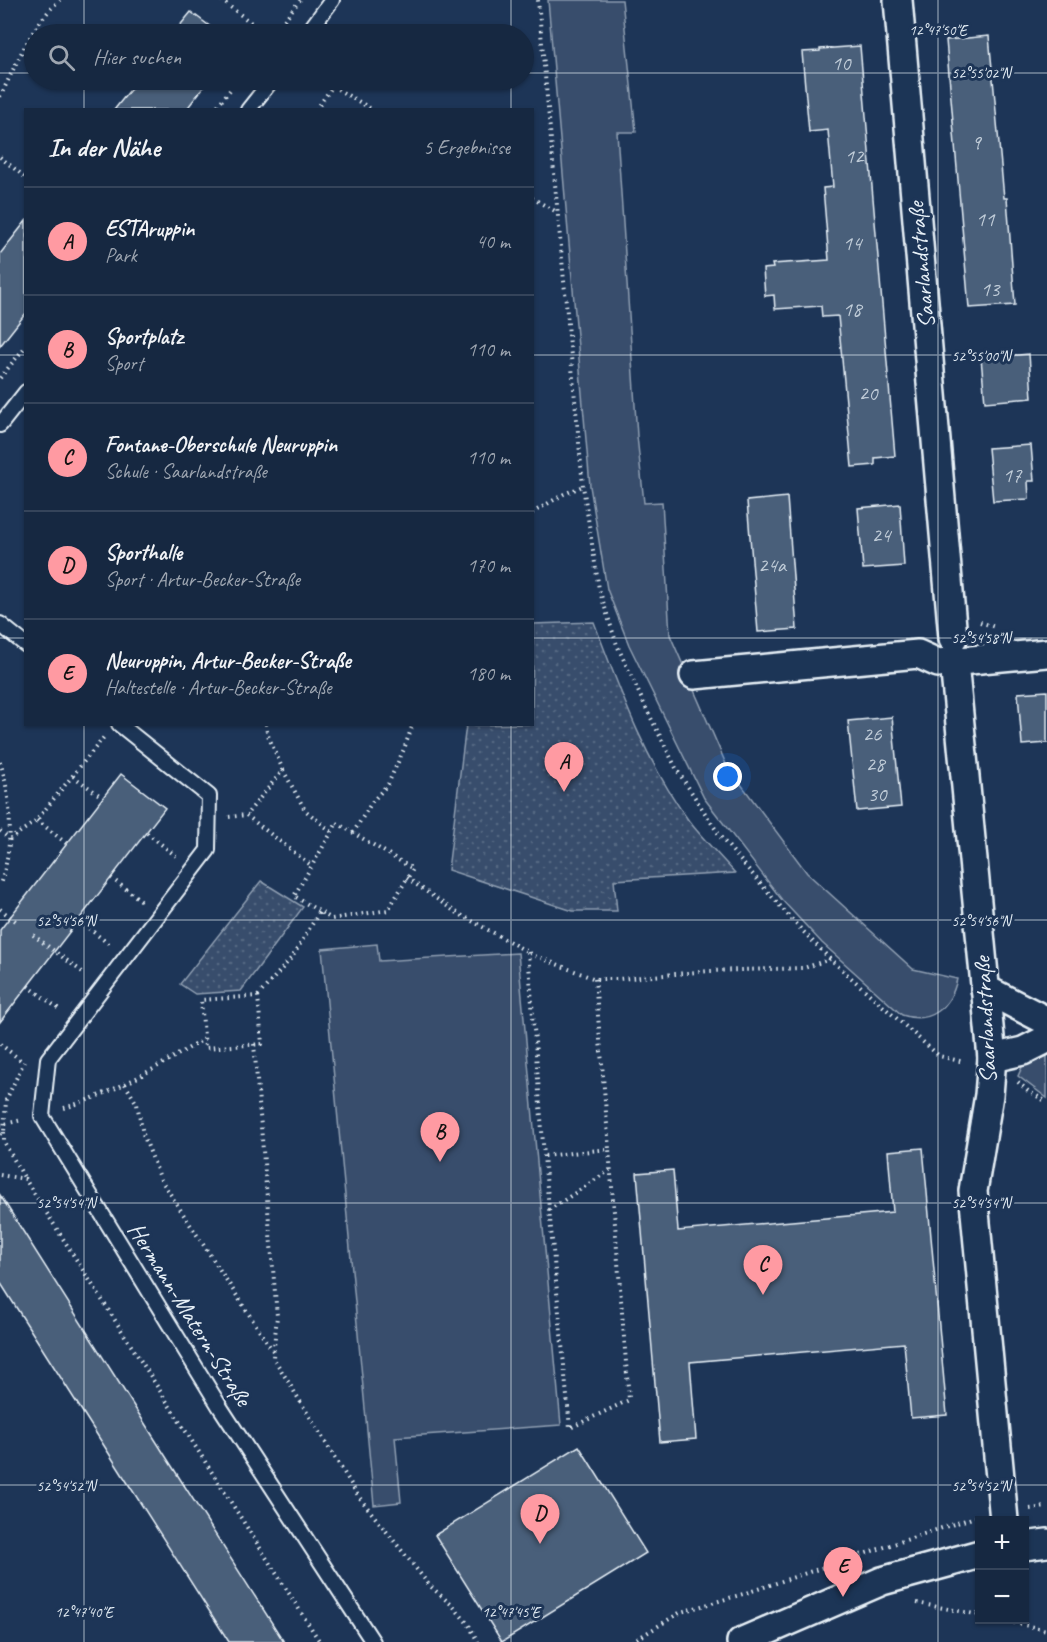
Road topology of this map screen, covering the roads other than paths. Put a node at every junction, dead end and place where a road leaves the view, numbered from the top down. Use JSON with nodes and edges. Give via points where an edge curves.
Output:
{"nodes":[{"id":1,"x":332,"y":0,"type":"edge"},
{"id":2,"x":898,"y":0,"type":"edge"},
{"id":3,"x":314,"y":24,"type":"edge"},
{"id":4,"x":264,"y":90,"type":"edge"},
{"id":5,"x":250,"y":108,"type":"edge"},
{"id":6,"x":24,"y":395,"type":"edge"},
{"id":7,"x":0,"y":425,"type":"edge"},
{"id":8,"x":0,"y":624,"type":"edge"},
{"id":9,"x":24,"y":643,"type":"edge"},
{"id":10,"x":1047,"y":653,"type":"edge"},
{"id":11,"x":948,"y":654,"type":"junction"},
{"id":12,"x":694,"y":675,"type":"dead end"},
{"id":13,"x":113,"y":728,"type":"edge"},
{"id":14,"x":985,"y":989,"type":"junction"},
{"id":15,"x":1047,"y":1021,"type":"edge"},
{"id":16,"x":1047,"y":1039,"type":"edge"},
{"id":17,"x":992,"y":1058,"type":"junction"},
{"id":18,"x":1004,"y":1516,"type":"edge"},
{"id":19,"x":1047,"y":1543,"type":"edge"},
{"id":20,"x":1029,"y":1545,"type":"edge"},
{"id":21,"x":975,"y":1555,"type":"edge"},
{"id":22,"x":373,"y":1642,"type":"edge"},
{"id":23,"x":741,"y":1642,"type":"edge"}],
"edges":[{"from":1,"to":3,"type":"lane"},
{"from":2,"to":11,"type":"street","name":"Saarlandstraße"},
{"from":4,"to":5,"type":"lane"},
{"from":6,"to":7,"type":"lane"},
{"from":8,"to":9,"type":"lane"},
{"from":10,"to":11,"type":"street"},
{"from":11,"to":12,"type":"street"},
{"from":11,"to":14,"type":"street","name":"Saarlandstraße"},
{"from":13,"to":22,"type":"lane","name":"Hermann-Matern-Straße","via":[[209,796],[208,850],[48,1059],[42,1116],[214,1397]]},
{"from":14,"to":15,"type":"street"},
{"from":14,"to":17,"type":"street","name":"Saarlandstraße"},
{"from":16,"to":17,"type":"street","via":[[1023,1051]]},
{"from":17,"to":18,"type":"street","name":"Saarlandstraße","via":[[972,1191]]},
{"from":19,"to":20,"type":"street"},
{"from":21,"to":23,"type":"street","via":[[882,1581]]}]}
